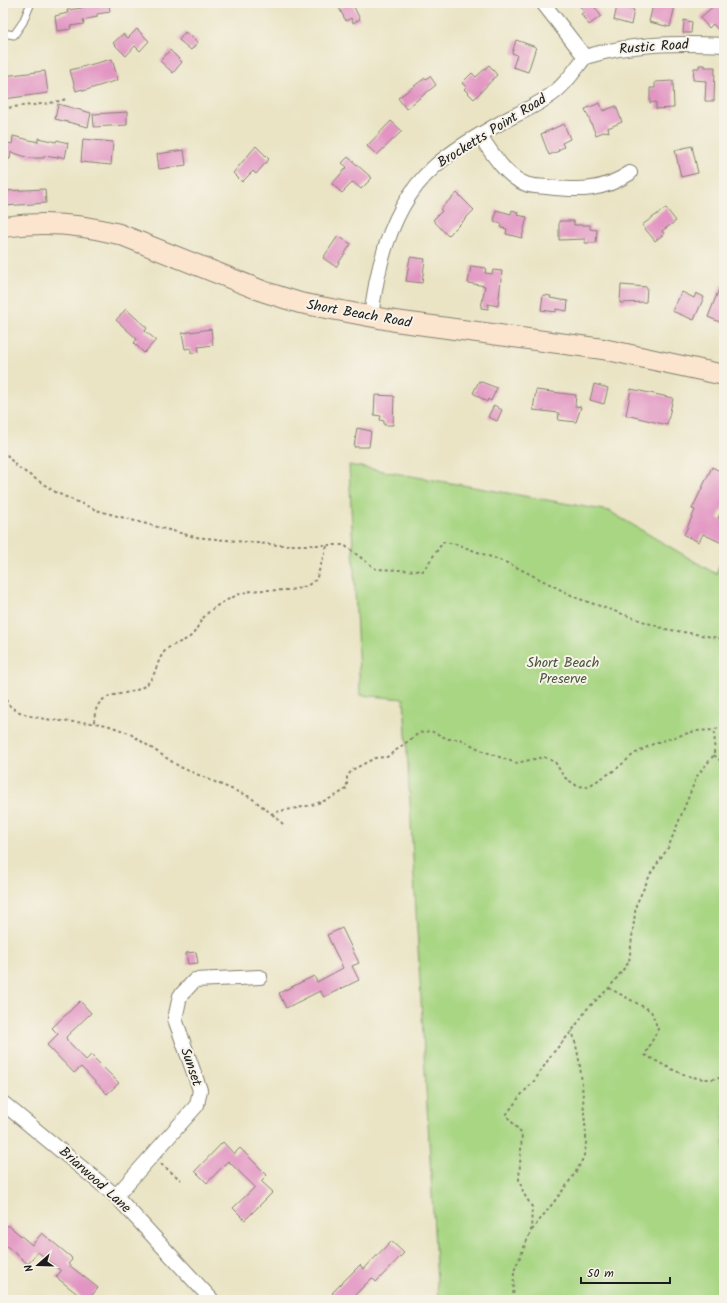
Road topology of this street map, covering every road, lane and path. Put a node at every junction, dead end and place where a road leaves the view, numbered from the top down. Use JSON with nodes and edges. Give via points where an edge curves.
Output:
{"nodes":[{"id":1,"x":31,"y":3,"type":"edge"},
{"id":2,"x":543,"y":3,"type":"edge"},
{"id":3,"x":3,"y":33,"type":"edge"},
{"id":4,"x":724,"y":45,"type":"edge"},
{"id":5,"x":585,"y":57,"type":"junction"},
{"id":6,"x":66,"y":99,"type":"dead end"},
{"id":7,"x":3,"y":109,"type":"edge"},
{"id":8,"x":480,"y":136,"type":"junction"},
{"id":9,"x":630,"y":174,"type":"dead end"},
{"id":10,"x":3,"y":227,"type":"edge"},
{"id":11,"x":371,"y":318,"type":"junction"},
{"id":12,"x":724,"y":375,"type":"edge"},
{"id":13,"x":3,"y":450,"type":"edge"},
{"id":14,"x":327,"y":546,"type":"junction"},
{"id":15,"x":724,"y":639,"type":"edge"},
{"id":16,"x":3,"y":694,"type":"edge"},
{"id":17,"x":94,"y":723,"type":"junction"},
{"id":18,"x":724,"y":724,"type":"edge"},
{"id":19,"x":715,"y":730,"type":"junction"},
{"id":20,"x":714,"y":755,"type":"junction"},
{"id":21,"x":724,"y":764,"type":"edge"},
{"id":22,"x":272,"y":814,"type":"junction"},
{"id":23,"x":284,"y":825,"type":"dead end"},
{"id":24,"x":260,"y":977,"type":"dead end"},
{"id":25,"x":609,"y":988,"type":"junction"},
{"id":26,"x":572,"y":1031,"type":"junction"},
{"id":27,"x":724,"y":1077,"type":"edge"},
{"id":28,"x":3,"y":1103,"type":"edge"},
{"id":29,"x":151,"y":1157,"type":"junction"},
{"id":30,"x":181,"y":1180,"type":"dead end"},
{"id":31,"x":116,"y":1196,"type":"junction"},
{"id":32,"x":531,"y":1230,"type":"junction"},
{"id":33,"x":212,"y":1300,"type":"edge"},
{"id":34,"x":513,"y":1300,"type":"edge"}],
"edges":[{"from":1,"to":3,"type":"lane","via":[[14,35]]},
{"from":2,"to":5,"type":"street"},
{"from":4,"to":5,"type":"street","name":"Rustic Road","via":[[680,43],[644,46],[604,51]]},
{"from":5,"to":8,"type":"street","name":"Brocketts Point Road","via":[[549,97]]},
{"from":6,"to":7,"type":"path"},
{"from":8,"to":9,"type":"street","via":[[508,173],[526,184],[564,189],[595,189]]},
{"from":8,"to":11,"type":"street","name":"Brocketts Point Road","via":[[434,167],[419,182],[404,204],[384,250],[372,302]]},
{"from":10,"to":11,"type":"main road","name":"Short Beach Road","via":[[71,225],[119,234],[264,292],[300,303]]},
{"from":11,"to":12,"type":"main road","name":"Short Beach Road","via":[[603,349]]},
{"from":13,"to":14,"type":"path","via":[[16,466],[57,494],[102,512],[195,537],[278,545]]},
{"from":14,"to":15,"type":"path","via":[[344,545],[376,569],[422,571],[443,542],[456,544],[510,564],[577,598],[665,629]]},
{"from":14,"to":17,"type":"path","via":[[316,580],[303,587],[287,590],[265,588],[240,594],[219,605],[204,616],[192,636],[173,644],[163,653],[149,682],[138,691],[110,695],[98,704],[94,713]]},
{"from":16,"to":17,"type":"path","via":[[10,706],[33,717]]},
{"from":17,"to":22,"type":"path","via":[[129,733],[180,767],[250,797]]},
{"from":18,"to":19,"type":"path"},
{"from":19,"to":20,"type":"path"},
{"from":19,"to":22,"type":"path","via":[[695,731],[655,743],[634,754],[587,787],[577,786],[564,778],[555,762],[544,757],[516,764],[460,739],[448,739],[431,731],[419,732],[387,757],[375,758],[352,770],[347,777],[347,788],[338,795],[315,805],[280,810]]},
{"from":20,"to":21,"type":"path"},
{"from":20,"to":25,"type":"path","via":[[697,776],[668,848],[651,873],[636,905],[629,962]]},
{"from":22,"to":23,"type":"path"},
{"from":24,"to":29,"type":"street","name":"Sunset","via":[[195,980],[180,996],[176,1019],[200,1090],[197,1106]]},
{"from":25,"to":26,"type":"path","via":[[587,1009]]},
{"from":25,"to":27,"type":"path","via":[[651,1011],[658,1029],[645,1055],[700,1080]]},
{"from":26,"to":32,"type":"path","via":[[582,1073],[586,1141],[584,1156],[567,1184]]},
{"from":26,"to":32,"type":"path","via":[[506,1115],[522,1134],[519,1180],[532,1207]]},
{"from":28,"to":31,"type":"street","name":"Briarwood Lane"},
{"from":29,"to":30,"type":"path"},
{"from":29,"to":31,"type":"street","name":"Sunset"},
{"from":31,"to":33,"type":"street","name":"Briarwood Lane"},
{"from":32,"to":34,"type":"path","via":[[514,1271]]}]}
